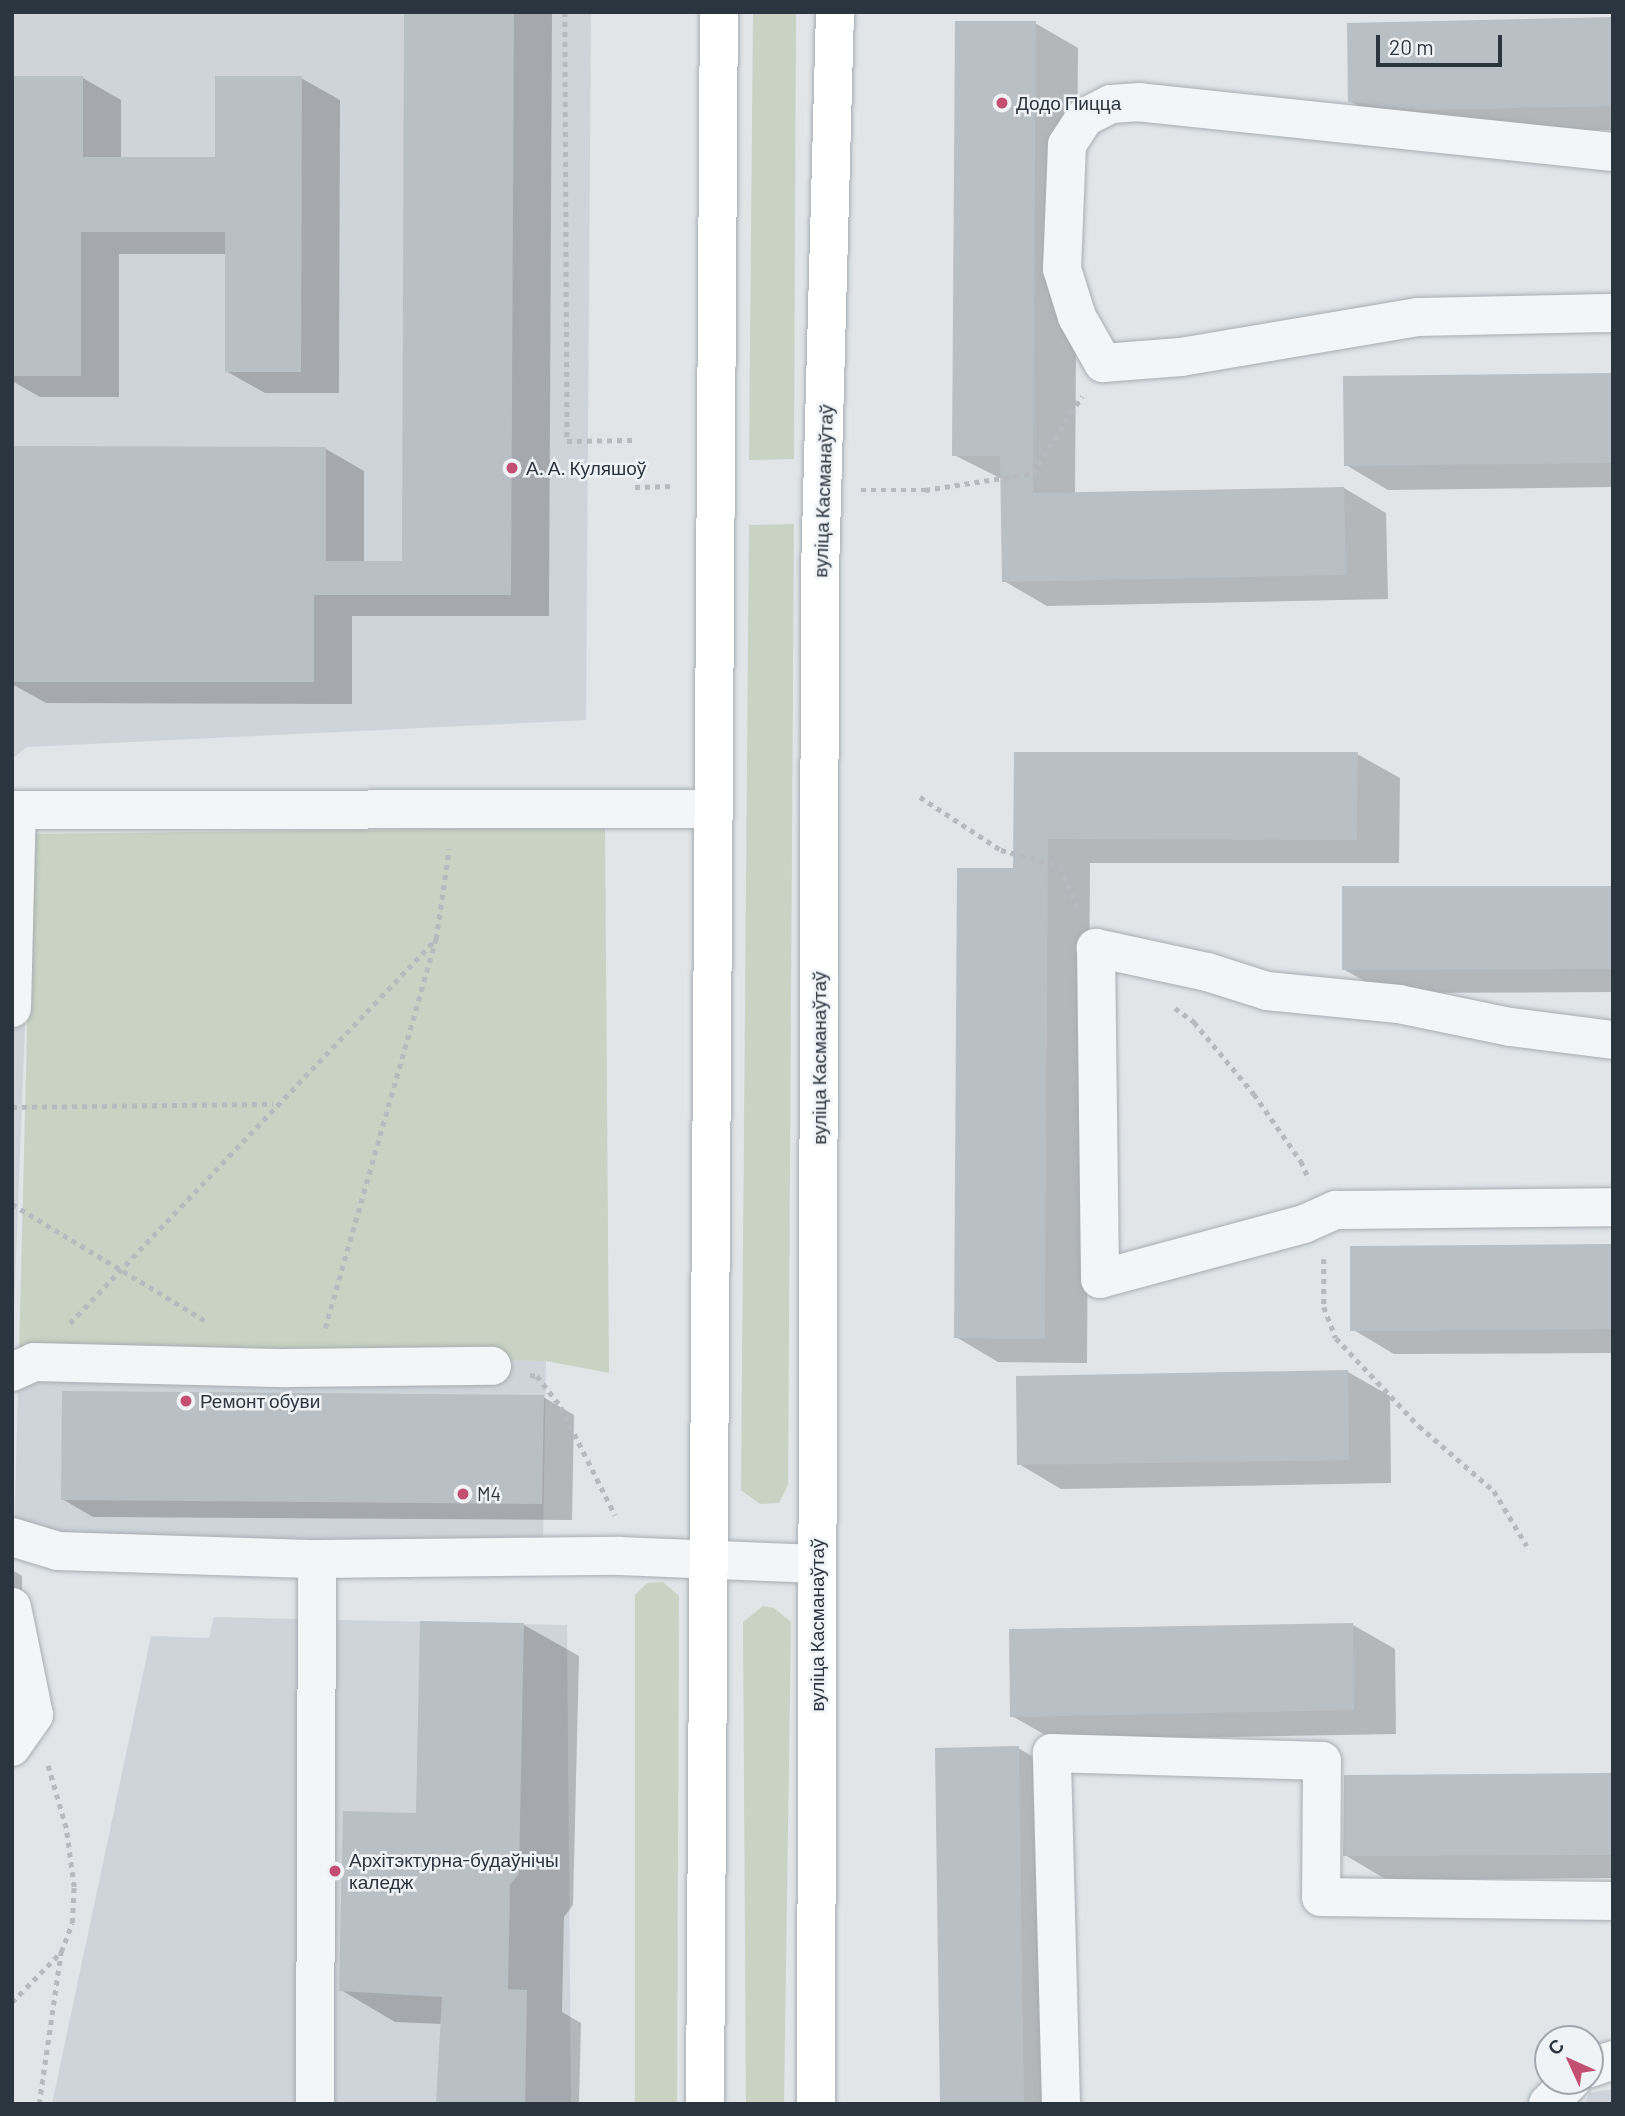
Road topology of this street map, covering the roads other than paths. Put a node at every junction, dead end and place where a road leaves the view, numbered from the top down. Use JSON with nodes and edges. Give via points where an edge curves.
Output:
{"nodes":[{"id":1,"x":719,"y":12,"type":"edge"},
{"id":2,"x":835,"y":12,"type":"edge"},
{"id":3,"x":1613,"y":152,"type":"edge"},
{"id":4,"x":1613,"y":313,"type":"edge"},
{"id":5,"x":712,"y":809,"type":"junction"},
{"id":6,"x":15,"y":810,"type":"edge"},
{"id":7,"x":12,"y":1008,"type":"edge"},
{"id":8,"x":1613,"y":1040,"type":"edge"},
{"id":9,"x":1613,"y":1207,"type":"edge"},
{"id":10,"x":492,"y":1366,"type":"road end"},
{"id":11,"x":23,"y":1367,"type":"edge"},
{"id":12,"x":12,"y":1537,"type":"edge"},
{"id":13,"x":317,"y":1559,"type":"junction"},
{"id":14,"x":707,"y":1560,"type":"junction"},
{"id":15,"x":817,"y":1564,"type":"junction"},
{"id":16,"x":12,"y":1607,"type":"edge"},
{"id":17,"x":12,"y":1747,"type":"edge"},
{"id":18,"x":1613,"y":1901,"type":"edge"},
{"id":19,"x":315,"y":2104,"type":"edge"},
{"id":20,"x":705,"y":2104,"type":"edge"},
{"id":21,"x":816,"y":2104,"type":"edge"},
{"id":22,"x":1061,"y":2104,"type":"edge"}],
"edges":[{"from":1,"to":5,"type":"main road"},
{"from":2,"to":15,"type":"main road","name":"вуліца Касманаўтаў","via":[[820,573]]},
{"from":3,"to":4,"type":"street","via":[[1140,102],[1111,104],[1085,117],[1067,145],[1062,270],[1077,317],[1103,363],[1181,357],[1418,317]]},
{"from":5,"to":6,"type":"street"},
{"from":5,"to":14,"type":"main road"},
{"from":6,"to":7,"type":"street"},
{"from":8,"to":9,"type":"street","via":[[1510,1027],[1399,1004],[1267,990],[1096,948],[1100,1279],[1304,1224],[1336,1210]]},
{"from":10,"to":11,"type":"street"},
{"from":12,"to":13,"type":"street","via":[[58,1551]]},
{"from":13,"to":14,"type":"street"},
{"from":13,"to":19,"type":"street"},
{"from":14,"to":15,"type":"street"},
{"from":14,"to":20,"type":"main road"},
{"from":15,"to":21,"type":"main road","name":"вуліца Касманаўтаў"},
{"from":16,"to":17,"type":"street","via":[[34,1715]]},
{"from":18,"to":22,"type":"street","via":[[1321,1897],[1322,1760],[1052,1753]]}]}
